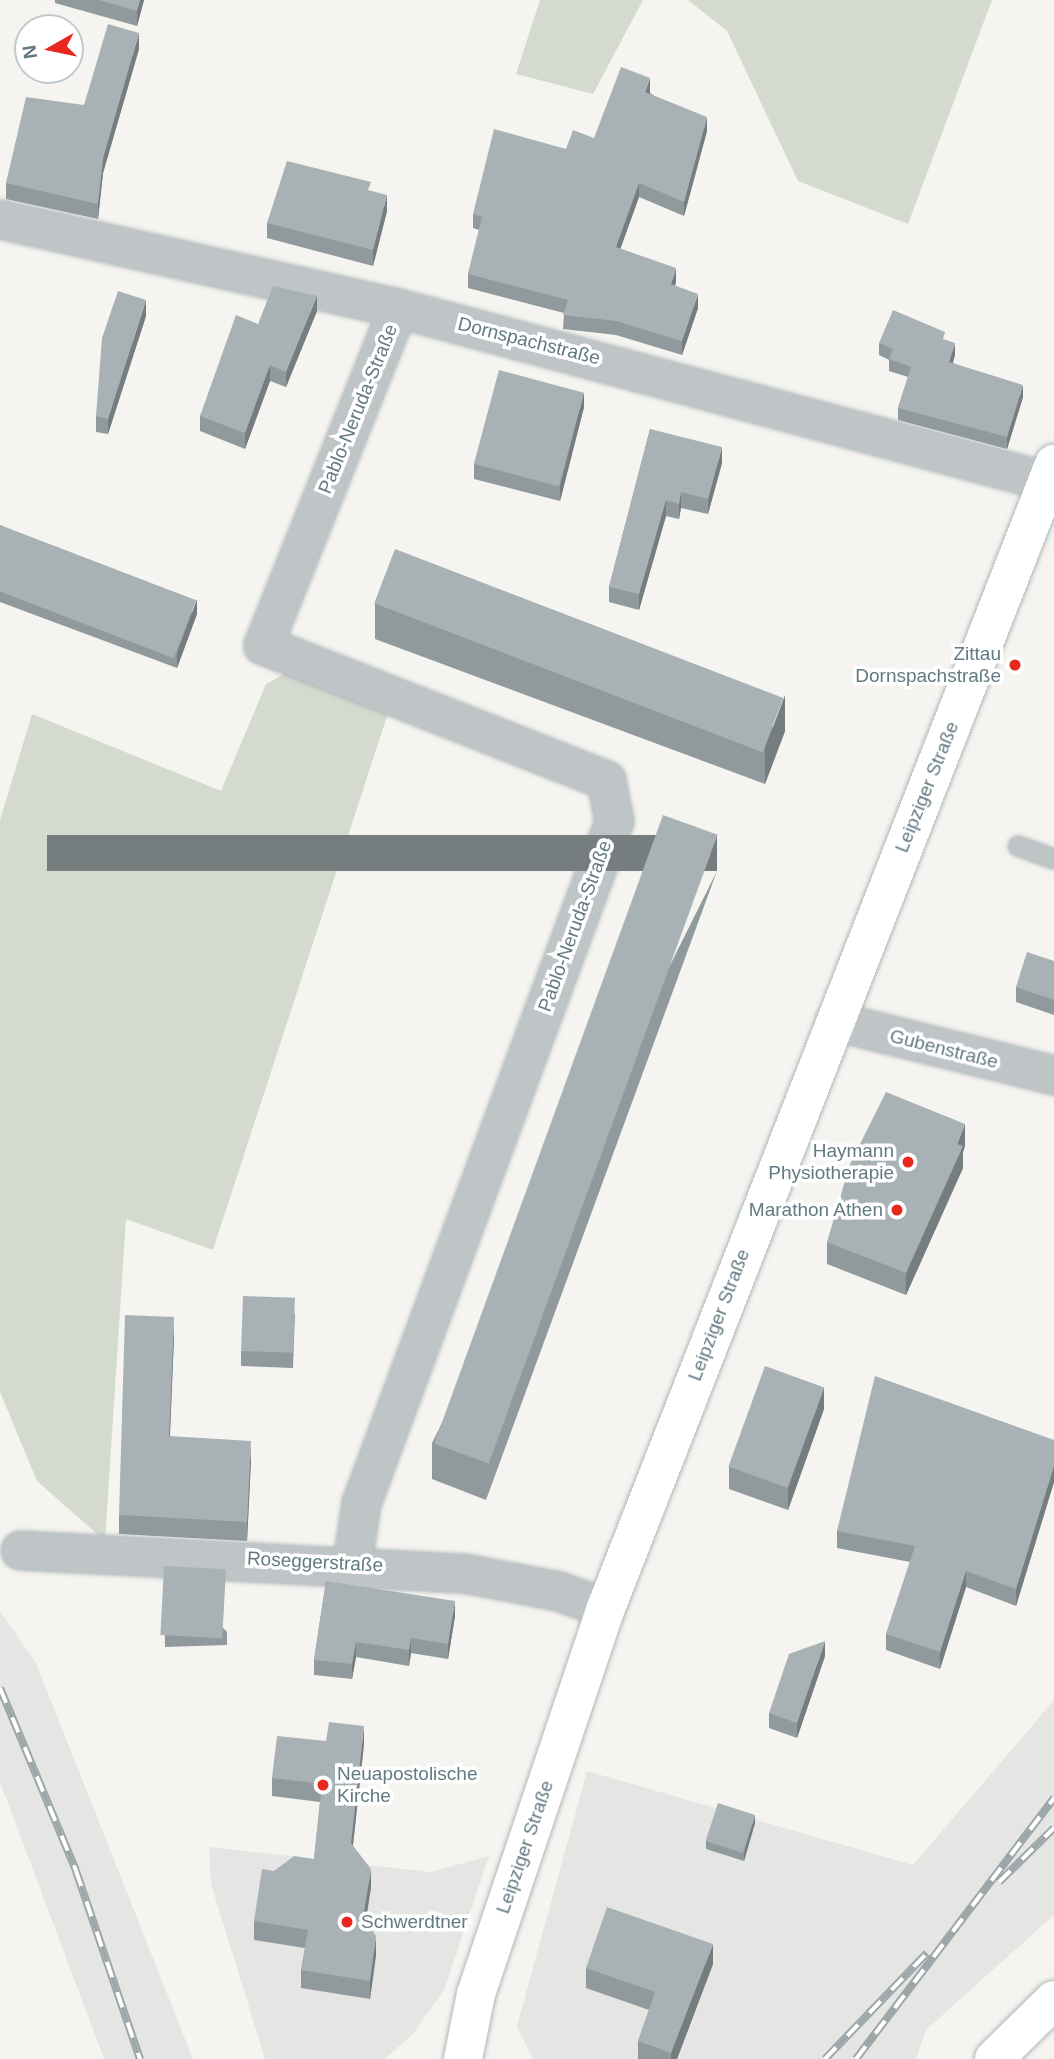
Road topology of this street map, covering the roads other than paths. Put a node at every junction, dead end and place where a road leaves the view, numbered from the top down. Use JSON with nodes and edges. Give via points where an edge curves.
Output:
{"nodes":[{"id":1,"x":0,"y":219,"type":"edge"},
{"id":2,"x":398,"y":308,"type":"junction"},
{"id":3,"x":1052,"y":476,"type":"edge"},
{"id":4,"x":1018,"y":846,"type":"dead end"},
{"id":5,"x":1054,"y":859,"type":"edge"},
{"id":6,"x":834,"y":1021,"type":"junction"},
{"id":7,"x":1054,"y":1075,"type":"edge"},
{"id":8,"x":20,"y":1550,"type":"dead end"},
{"id":9,"x":352,"y":1563,"type":"junction"},
{"id":10,"x":606,"y":1608,"type":"junction"},
{"id":11,"x":1054,"y":2000,"type":"edge"},
{"id":12,"x":1005,"y":2054,"type":"edge"},
{"id":13,"x":463,"y":2059,"type":"edge"}],
"edges":[{"from":1,"to":2,"type":"street","name":"Dornspachstraße"},
{"from":2,"to":3,"type":"street","name":"Dornspachstraße"},
{"from":2,"to":9,"type":"street","name":"Pablo-Neruda-Straße","via":[[263,645],[606,780],[614,821],[361,1503]]},
{"from":3,"to":6,"type":"main road","name":"Leipziger Straße"},
{"from":4,"to":5,"type":"lane"},
{"from":6,"to":7,"type":"street","name":"Gubenstraße"},
{"from":6,"to":10,"type":"main road","name":"Leipziger Straße"},
{"from":8,"to":9,"type":"street","name":"Roseggerstraße"},
{"from":9,"to":10,"type":"street","name":"Roseggerstraße","via":[[464,1573],[558,1591]]},
{"from":10,"to":13,"type":"main road","name":"Leipziger Straße","via":[[476,1994]]},
{"from":11,"to":12,"type":"main road"}]}
